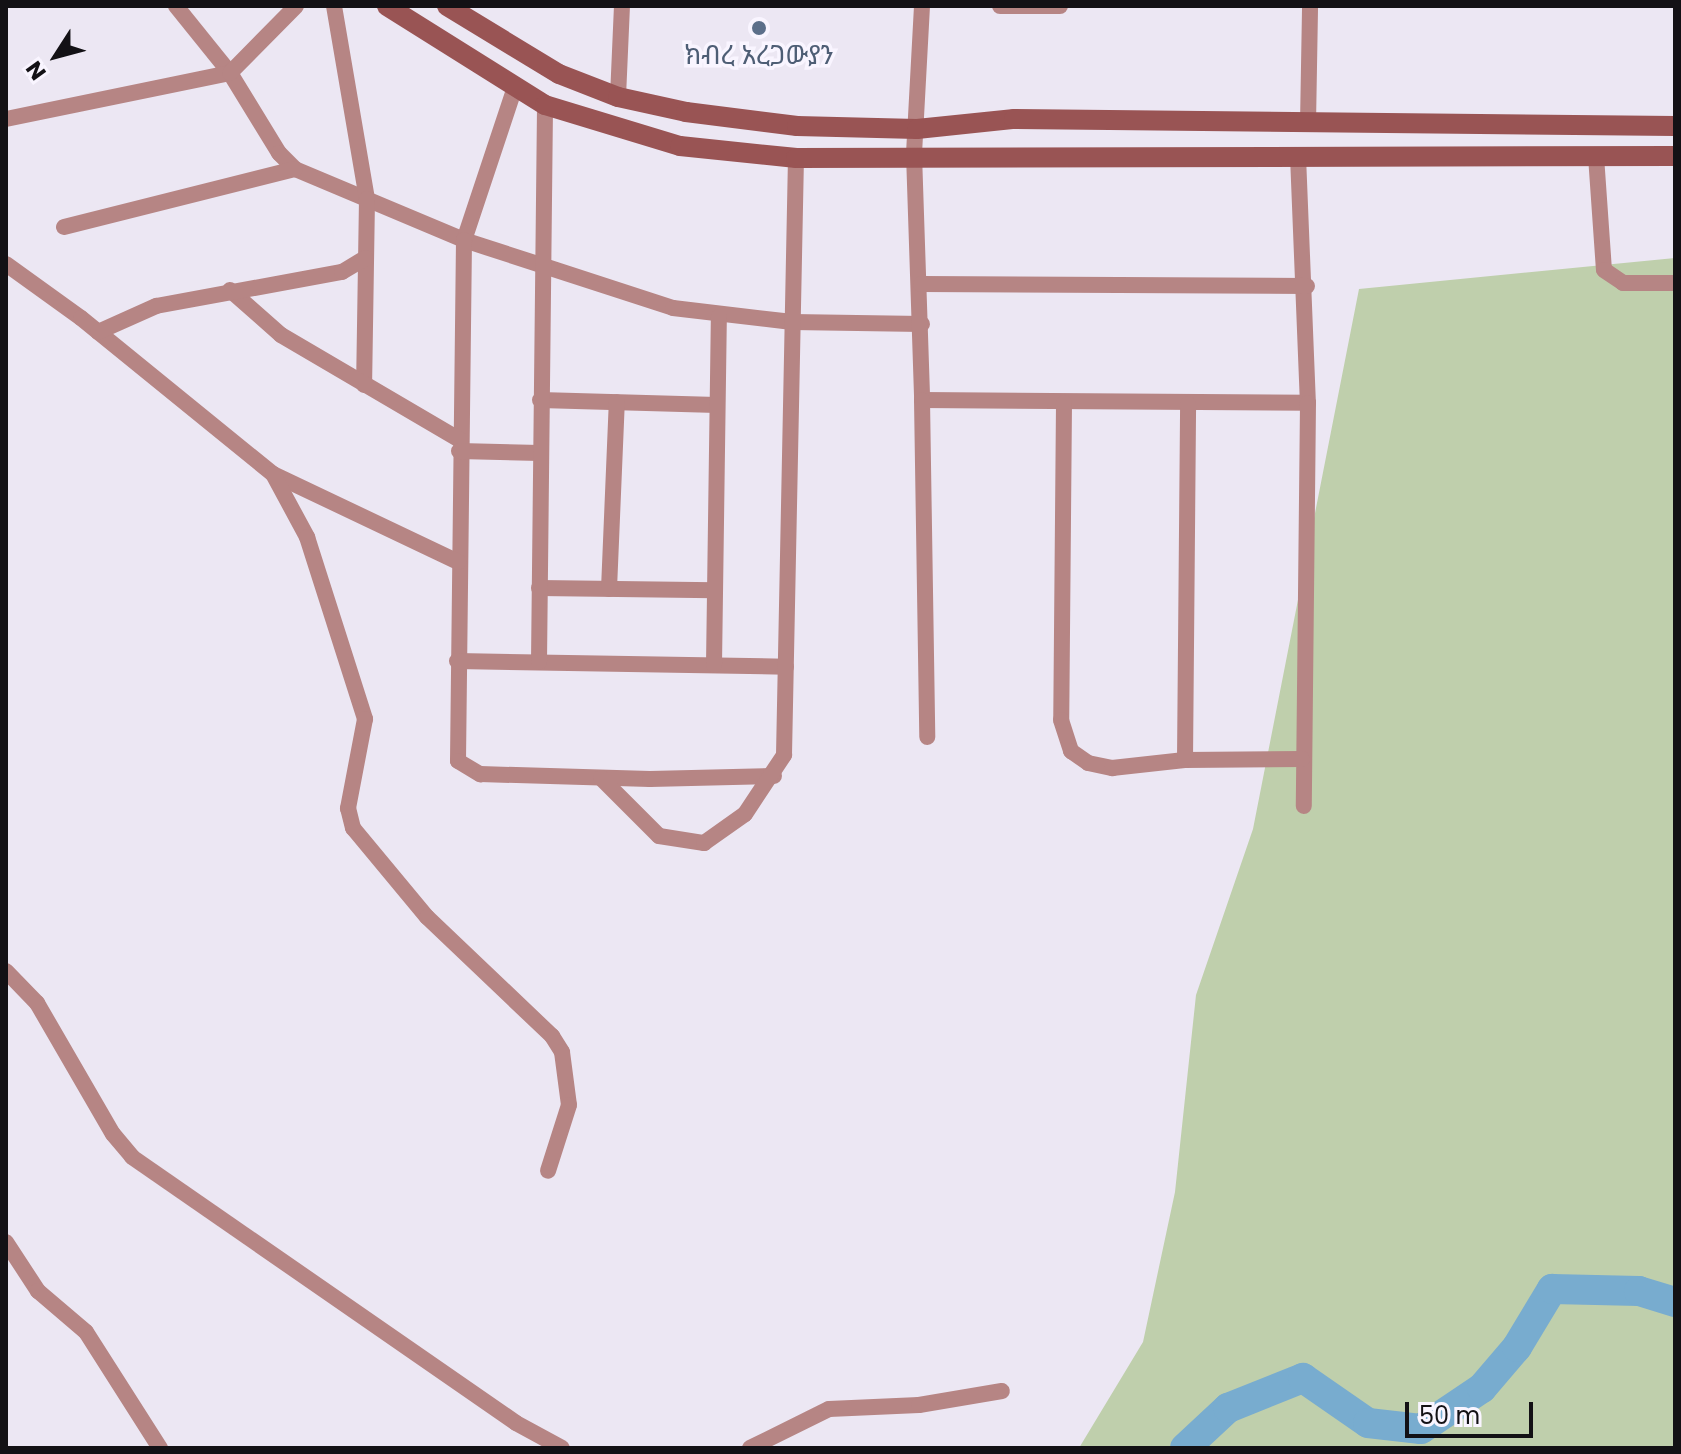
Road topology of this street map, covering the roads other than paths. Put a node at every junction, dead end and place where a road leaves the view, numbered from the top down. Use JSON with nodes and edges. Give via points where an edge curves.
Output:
{"nodes":[{"id":1,"x":176,"y":6,"type":"edge"},
{"id":2,"x":296,"y":6,"type":"edge"},
{"id":3,"x":334,"y":6,"type":"edge"},
{"id":4,"x":387,"y":6,"type":"edge"},
{"id":5,"x":447,"y":6,"type":"edge"},
{"id":6,"x":622,"y":6,"type":"edge"},
{"id":7,"x":922,"y":6,"type":"edge"},
{"id":8,"x":1000,"y":6,"type":"edge"},
{"id":9,"x":1045,"y":6,"type":"edge"},
{"id":10,"x":1060,"y":6,"type":"edge"},
{"id":11,"x":1310,"y":6,"type":"edge"},
{"id":12,"x":230,"y":73,"type":"junction"},
{"id":13,"x":515,"y":87,"type":"junction"},
{"id":14,"x":618,"y":97,"type":"junction"},
{"id":15,"x":545,"y":105,"type":"junction"},
{"id":16,"x":6,"y":119,"type":"edge"},
{"id":17,"x":1308,"y":124,"type":"junction"},
{"id":18,"x":1675,"y":126,"type":"edge"},
{"id":19,"x":917,"y":129,"type":"junction"},
{"id":20,"x":914,"y":154,"type":"junction"},
{"id":21,"x":1298,"y":156,"type":"junction"},
{"id":22,"x":1596,"y":156,"type":"junction"},
{"id":23,"x":1675,"y":156,"type":"edge"},
{"id":24,"x":796,"y":158,"type":"junction"},
{"id":25,"x":295,"y":169,"type":"junction"},
{"id":26,"x":367,"y":199,"type":"junction"},
{"id":27,"x":64,"y":227,"type":"dead end"},
{"id":28,"x":464,"y":240,"type":"junction"},
{"id":29,"x":365,"y":258,"type":"junction"},
{"id":30,"x":6,"y":264,"type":"edge"},
{"id":31,"x":541,"y":268,"type":"junction"},
{"id":32,"x":1675,"y":283,"type":"edge"},
{"id":33,"x":921,"y":284,"type":"junction"},
{"id":34,"x":1307,"y":286,"type":"junction"},
{"id":35,"x":230,"y":290,"type":"junction"},
{"id":36,"x":719,"y":317,"type":"junction"},
{"id":37,"x":792,"y":322,"type":"junction"},
{"id":38,"x":922,"y":324,"type":"junction"},
{"id":39,"x":98,"y":332,"type":"junction"},
{"id":40,"x":364,"y":385,"type":"junction"},
{"id":41,"x":540,"y":400,"type":"junction"},
{"id":42,"x":922,"y":400,"type":"junction"},
{"id":43,"x":617,"y":402,"type":"junction"},
{"id":44,"x":1064,"y":403,"type":"junction"},
{"id":45,"x":1308,"y":403,"type":"junction"},
{"id":46,"x":1188,"y":404,"type":"junction"},
{"id":47,"x":717,"y":405,"type":"junction"},
{"id":48,"x":459,"y":445,"type":"junction"},
{"id":49,"x":540,"y":453,"type":"junction"},
{"id":50,"x":273,"y":474,"type":"junction"},
{"id":51,"x":458,"y":562,"type":"junction"},
{"id":52,"x":539,"y":588,"type":"junction"},
{"id":53,"x":609,"y":589,"type":"junction"},
{"id":54,"x":715,"y":590,"type":"junction"},
{"id":55,"x":457,"y":661,"type":"junction"},
{"id":56,"x":539,"y":662,"type":"junction"},
{"id":57,"x":714,"y":665,"type":"junction"},
{"id":58,"x":786,"y":667,"type":"junction"},
{"id":59,"x":927,"y":737,"type":"dead end"},
{"id":60,"x":1302,"y":759,"type":"junction"},
{"id":61,"x":1185,"y":760,"type":"junction"},
{"id":62,"x":774,"y":776,"type":"junction"},
{"id":63,"x":601,"y":778,"type":"junction"},
{"id":64,"x":1304,"y":806,"type":"dead end"},
{"id":65,"x":6,"y":971,"type":"edge"},
{"id":66,"x":548,"y":1171,"type":"dead end"},
{"id":67,"x":6,"y":1242,"type":"edge"},
{"id":68,"x":1002,"y":1391,"type":"dead end"},
{"id":69,"x":160,"y":1448,"type":"edge"},
{"id":70,"x":562,"y":1448,"type":"edge"},
{"id":71,"x":750,"y":1448,"type":"edge"}],
"edges":[{"from":1,"to":12,"type":"street"},
{"from":2,"to":12,"type":"street"},
{"from":3,"to":26,"type":"street"},
{"from":4,"to":13,"type":"main road"},
{"from":5,"to":14,"type":"main road","via":[[559,74]]},
{"from":6,"to":14,"type":"street"},
{"from":7,"to":19,"type":"street"},
{"from":8,"to":9,"type":"street"},
{"from":9,"to":10,"type":"street"},
{"from":11,"to":17,"type":"street"},
{"from":12,"to":16,"type":"street"},
{"from":12,"to":25,"type":"street","via":[[279,153]]},
{"from":13,"to":15,"type":"main road"},
{"from":13,"to":28,"type":"street"},
{"from":14,"to":19,"type":"main road","via":[[797,126]]},
{"from":15,"to":24,"type":"main road","via":[[680,146]]},
{"from":15,"to":31,"type":"street"},
{"from":17,"to":18,"type":"main road"},
{"from":17,"to":19,"type":"main road","via":[[1014,119]]},
{"from":19,"to":20,"type":"street"},
{"from":20,"to":21,"type":"main road"},
{"from":20,"to":24,"type":"main road"},
{"from":20,"to":33,"type":"street"},
{"from":21,"to":22,"type":"main road"},
{"from":21,"to":34,"type":"street"},
{"from":22,"to":23,"type":"main road"},
{"from":22,"to":32,"type":"street","via":[[1604,270],[1623,283]]},
{"from":24,"to":37,"type":"street"},
{"from":25,"to":26,"type":"street"},
{"from":25,"to":27,"type":"street"},
{"from":26,"to":28,"type":"street"},
{"from":26,"to":29,"type":"street"},
{"from":28,"to":31,"type":"street"},
{"from":28,"to":48,"type":"street"},
{"from":29,"to":35,"type":"street","via":[[342,272]]},
{"from":29,"to":40,"type":"street"},
{"from":30,"to":39,"type":"street"},
{"from":31,"to":36,"type":"street"},
{"from":31,"to":41,"type":"street"},
{"from":33,"to":34,"type":"street"},
{"from":33,"to":38,"type":"street"},
{"from":34,"to":45,"type":"street"},
{"from":35,"to":39,"type":"street","via":[[156,306]]},
{"from":35,"to":40,"type":"street","via":[[281,335]]},
{"from":36,"to":37,"type":"street"},
{"from":36,"to":47,"type":"street"},
{"from":37,"to":38,"type":"street"},
{"from":37,"to":58,"type":"street"},
{"from":38,"to":42,"type":"street"},
{"from":39,"to":50,"type":"street"},
{"from":40,"to":48,"type":"street"},
{"from":41,"to":43,"type":"street"},
{"from":41,"to":49,"type":"street"},
{"from":42,"to":44,"type":"street"},
{"from":42,"to":59,"type":"street"},
{"from":43,"to":47,"type":"street"},
{"from":43,"to":53,"type":"street"},
{"from":44,"to":46,"type":"street"},
{"from":44,"to":61,"type":"street","via":[[1063,735],[1071,751],[1088,763],[1112,768]]},
{"from":45,"to":46,"type":"street"},
{"from":45,"to":60,"type":"street"},
{"from":46,"to":61,"type":"street"},
{"from":47,"to":54,"type":"street"},
{"from":48,"to":49,"type":"street"},
{"from":48,"to":51,"type":"street"},
{"from":49,"to":52,"type":"street"},
{"from":50,"to":51,"type":"street"},
{"from":50,"to":66,"type":"street","via":[[307,537],[365,719],[348,808],[353,828],[427,917],[562,1052],[569,1105]]},
{"from":51,"to":55,"type":"street"},
{"from":52,"to":53,"type":"street"},
{"from":52,"to":56,"type":"street"},
{"from":53,"to":54,"type":"street"},
{"from":54,"to":57,"type":"street"},
{"from":55,"to":56,"type":"street"},
{"from":55,"to":63,"type":"street","via":[[455,743],[461,765],[480,774]]},
{"from":56,"to":57,"type":"street"},
{"from":57,"to":58,"type":"street"},
{"from":58,"to":62,"type":"street","via":[[784,755]]},
{"from":60,"to":61,"type":"street"},
{"from":60,"to":64,"type":"street"},
{"from":62,"to":63,"type":"street"},
{"from":62,"to":63,"type":"street","via":[[726,832],[704,843],[659,836]]},
{"from":65,"to":70,"type":"street","via":[[37,1003],[113,1134],[132,1157],[516,1423]]},
{"from":67,"to":69,"type":"street","via":[[38,1291],[86,1332]]},
{"from":68,"to":71,"type":"street","via":[[919,1405],[829,1409]]}]}
